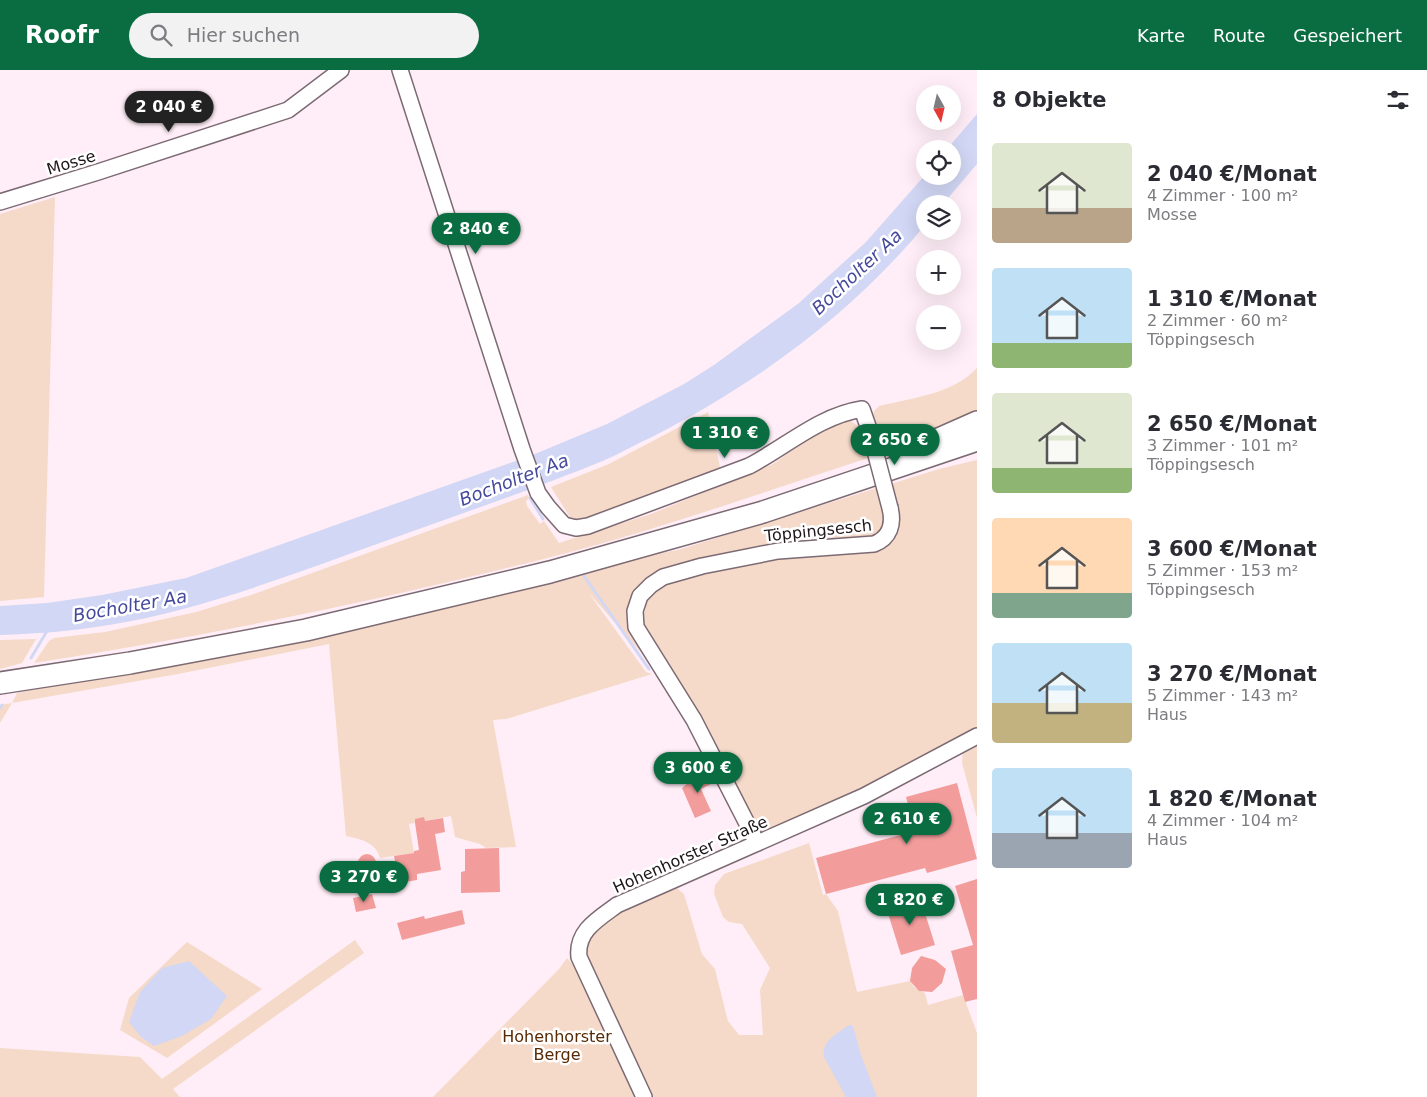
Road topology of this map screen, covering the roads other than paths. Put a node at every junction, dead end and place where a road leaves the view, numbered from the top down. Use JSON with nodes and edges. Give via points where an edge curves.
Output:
{"nodes":[{"id":1,"x":341,"y":70,"type":"edge"},
{"id":2,"x":400,"y":70,"type":"edge"},
{"id":3,"x":0,"y":202,"type":"edge"},
{"id":4,"x":977,"y":422,"type":"edge"},
{"id":5,"x":977,"y":432,"type":"edge"},
{"id":6,"x":977,"y":440,"type":"edge"},
{"id":7,"x":977,"y":453,"type":"edge"},
{"id":8,"x":893,"y":468,"type":"junction"},
{"id":9,"x":856,"y":472,"type":"junction"},
{"id":10,"x":0,"y":674,"type":"edge"},
{"id":11,"x":0,"y":682,"type":"edge"},
{"id":12,"x":977,"y":736,"type":"edge"},
{"id":13,"x":757,"y":843,"type":"junction"},
{"id":14,"x":644,"y":1097,"type":"edge"}],
"edges":[{"from":1,"to":3,"type":"street","name":"Mosse","via":[[288,110]]},
{"from":2,"to":13,"type":"street","name":"Töppingsesch","bridge":true,"via":[[522,449],[538,493],[564,525],[588,526],[749,466],[814,426],[848,411],[862,409],[890,508],[892,522],[886,537],[874,544],[778,551],[718,562],[664,577],[640,596],[635,611],[636,627],[694,720]]},
{"from":4,"to":9,"type":"highway"},
{"from":5,"to":9,"type":"highway"},
{"from":6,"to":8,"type":"highway"},
{"from":7,"to":8,"type":"highway"},
{"from":8,"to":11,"type":"highway","via":[[763,512],[550,572],[296,632],[130,663]]},
{"from":9,"to":10,"type":"highway","via":[[547,564],[314,620]]},
{"from":12,"to":13,"type":"street","name":"Hohenhorster Straße","via":[[864,796]]},
{"from":13,"to":14,"type":"street","name":"Hohenhorster Straße","via":[[617,905],[579,940],[579,957]]}]}
